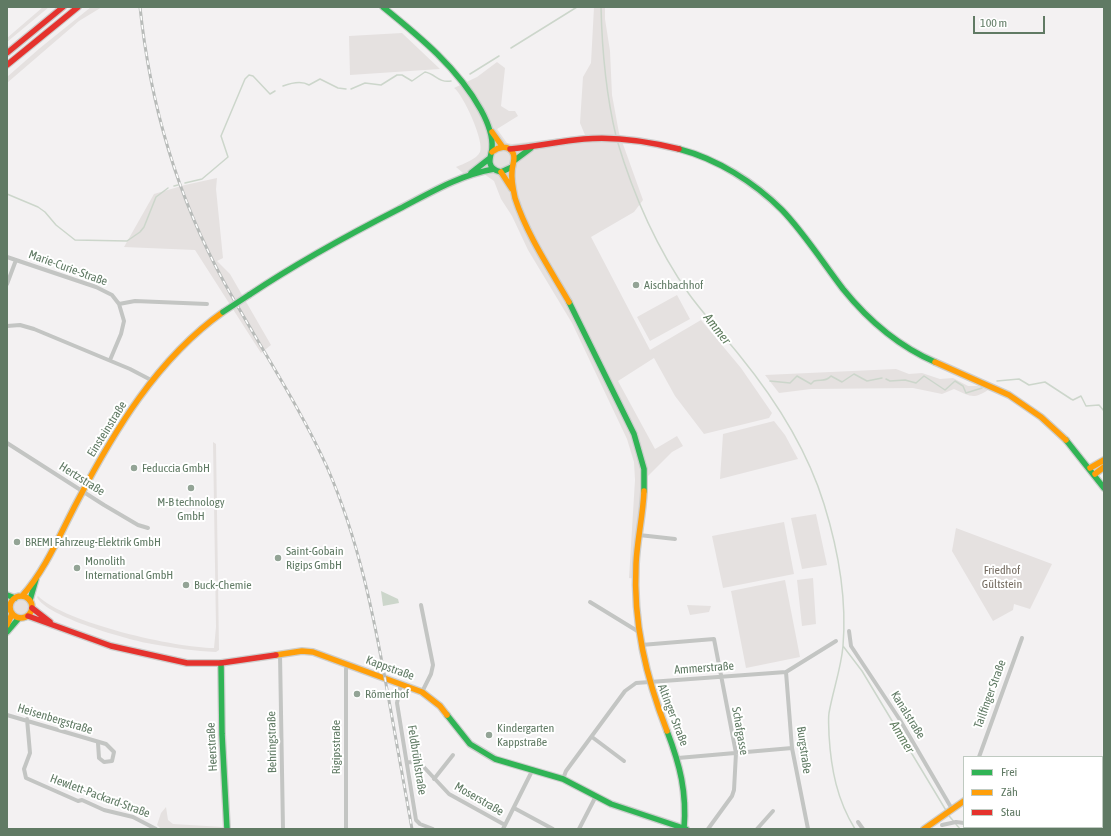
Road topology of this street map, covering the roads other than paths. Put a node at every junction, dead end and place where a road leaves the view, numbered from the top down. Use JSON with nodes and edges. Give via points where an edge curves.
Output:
{"nodes":[{"id":1,"x":63,"y":7,"type":"edge"},
{"id":2,"x":78,"y":7,"type":"edge"},
{"id":3,"x":383,"y":7,"type":"edge"},
{"id":4,"x":7,"y":53,"type":"edge"},
{"id":5,"x":7,"y":65,"type":"edge"},
{"id":6,"x":490,"y":130,"type":"junction"},
{"id":7,"x":502,"y":146,"type":"junction"},
{"id":8,"x":531,"y":148,"type":"junction"},
{"id":9,"x":510,"y":149,"type":"junction"},
{"id":10,"x":492,"y":152,"type":"junction"},
{"id":11,"x":490,"y":158,"type":"junction"},
{"id":12,"x":515,"y":160,"type":"junction"},
{"id":13,"x":512,"y":167,"type":"junction"},
{"id":14,"x":494,"y":169,"type":"junction"},
{"id":15,"x":501,"y":172,"type":"junction"},
{"id":16,"x":470,"y":174,"type":"junction"},
{"id":17,"x":514,"y":191,"type":"junction"},
{"id":18,"x":7,"y":257,"type":"edge"},
{"id":19,"x":16,"y":260,"type":"junction"},
{"id":20,"x":7,"y":284,"type":"edge"},
{"id":21,"x":119,"y":304,"type":"junction"},
{"id":22,"x":206,"y":304,"type":"dead end"},
{"id":23,"x":7,"y":326,"type":"edge"},
{"id":24,"x":110,"y":360,"type":"junction"},
{"id":25,"x":151,"y":380,"type":"junction"},
{"id":26,"x":7,"y":443,"type":"edge"},
{"id":27,"x":1104,"y":460,"type":"edge"},
{"id":28,"x":1104,"y":467,"type":"edge"},
{"id":29,"x":1090,"y":468,"type":"junction"},
{"id":30,"x":1095,"y":474,"type":"junction"},
{"id":31,"x":1104,"y":488,"type":"edge"},
{"id":32,"x":82,"y":492,"type":"junction"},
{"id":33,"x":148,"y":528,"type":"dead end"},
{"id":34,"x":639,"y":535,"type":"junction"},
{"id":35,"x":675,"y":539,"type":"dead end"},
{"id":36,"x":37,"y":578,"type":"junction"},
{"id":37,"x":7,"y":595,"type":"edge"},
{"id":38,"x":22,"y":596,"type":"junction"},
{"id":39,"x":15,"y":598,"type":"junction"},
{"id":40,"x":30,"y":600,"type":"junction"},
{"id":41,"x":590,"y":602,"type":"dead end"},
{"id":42,"x":8,"y":604,"type":"edge"},
{"id":43,"x":421,"y":605,"type":"dead end"},
{"id":44,"x":32,"y":608,"type":"junction"},
{"id":45,"x":12,"y":614,"type":"junction"},
{"id":46,"x":28,"y":616,"type":"junction"},
{"id":47,"x":20,"y":618,"type":"junction"},
{"id":48,"x":7,"y":625,"type":"edge"},
{"id":49,"x":53,"y":625,"type":"junction"},
{"id":50,"x":7,"y":632,"type":"edge"},
{"id":51,"x":639,"y":632,"type":"junction"},
{"id":52,"x":849,"y":632,"type":"dead end"},
{"id":53,"x":1022,"y":638,"type":"dead end"},
{"id":54,"x":836,"y":641,"type":"dead end"},
{"id":55,"x":641,"y":645,"type":"junction"},
{"id":56,"x":280,"y":654,"type":"junction"},
{"id":57,"x":221,"y":663,"type":"junction"},
{"id":58,"x":348,"y":665,"type":"junction"},
{"id":59,"x":786,"y":672,"type":"junction"},
{"id":60,"x":719,"y":676,"type":"junction"},
{"id":61,"x":648,"y":682,"type":"junction"},
{"id":62,"x":401,"y":684,"type":"junction"},
{"id":63,"x":422,"y":692,"type":"junction"},
{"id":64,"x":7,"y":715,"type":"edge"},
{"id":65,"x":27,"y":719,"type":"junction"},
{"id":66,"x":592,"y":737,"type":"junction"},
{"id":67,"x":98,"y":743,"type":"junction"},
{"id":68,"x":792,"y":748,"type":"junction"},
{"id":69,"x":736,"y":753,"type":"junction"},
{"id":70,"x":453,"y":755,"type":"dead end"},
{"id":71,"x":979,"y":756,"type":"edge"},
{"id":72,"x":678,"y":758,"type":"junction"},
{"id":73,"x":624,"y":761,"type":"dead end"},
{"id":74,"x":407,"y":762,"type":"junction"},
{"id":75,"x":533,"y":769,"type":"junction"},
{"id":76,"x":434,"y":779,"type":"junction"},
{"id":77,"x":563,"y":779,"type":"junction"},
{"id":78,"x":596,"y":796,"type":"junction"},
{"id":79,"x":963,"y":801,"type":"edge"},
{"id":80,"x":514,"y":808,"type":"junction"},
{"id":81,"x":773,"y":811,"type":"dead end"},
{"id":82,"x":949,"y":812,"type":"junction"},
{"id":83,"x":939,"y":819,"type":"junction"},
{"id":84,"x":858,"y":822,"type":"dead end"},
{"id":85,"x":963,"y":822,"type":"edge"},
{"id":86,"x":504,"y":827,"type":"edge"},
{"id":87,"x":942,"y":827,"type":"edge"},
{"id":88,"x":685,"y":828,"type":"edge"},
{"id":89,"x":156,"y":829,"type":"edge"},
{"id":90,"x":227,"y":829,"type":"edge"},
{"id":91,"x":283,"y":829,"type":"edge"},
{"id":92,"x":346,"y":829,"type":"edge"},
{"id":93,"x":433,"y":829,"type":"edge"},
{"id":94,"x":553,"y":829,"type":"edge"},
{"id":95,"x":579,"y":829,"type":"edge"},
{"id":96,"x":708,"y":829,"type":"edge"},
{"id":97,"x":757,"y":829,"type":"edge"},
{"id":98,"x":808,"y":829,"type":"edge"},
{"id":99,"x":864,"y":829,"type":"edge"},
{"id":100,"x":924,"y":829,"type":"edge"}],
"edges":[{"from":1,"to":4,"type":"main road"},
{"from":2,"to":5,"type":"main road"},
{"from":3,"to":6,"type":"main road","via":[[450,67],[472,95]]},
{"from":6,"to":7,"type":"main road"},
{"from":6,"to":10,"type":"main road"},
{"from":7,"to":9,"type":"main road"},
{"from":7,"to":10,"type":"main road"},
{"from":8,"to":9,"type":"main road"},
{"from":8,"to":12,"type":"main road"},
{"from":8,"to":29,"type":"main road","via":[[568,140],[624,138],[684,150],[716,163],[746,181],[791,220],[844,292],[876,325],[923,357],[996,388],[1030,407],[1063,436]]},
{"from":9,"to":12,"type":"main road"},
{"from":10,"to":11,"type":"main road"},
{"from":11,"to":14,"type":"main road"},
{"from":11,"to":16,"type":"main road"},
{"from":12,"to":13,"type":"main road"},
{"from":13,"to":15,"type":"main road"},
{"from":13,"to":17,"type":"main road"},
{"from":14,"to":15,"type":"main road"},
{"from":14,"to":16,"type":"main road"},
{"from":15,"to":17,"type":"main road"},
{"from":16,"to":25,"type":"main road","name":"Einsteinstraße","bridge":true,"via":[[360,229],[249,295],[201,327],[180,346]]},
{"from":17,"to":34,"type":"main road","name":"Altinger Straße","via":[[528,228],[576,316],[638,442],[644,481]]},
{"from":18,"to":19,"type":"street","name":"Marie-Curie-Straße"},
{"from":19,"to":20,"type":"street"},
{"from":19,"to":21,"type":"street","name":"Marie-Curie-Straße","via":[[103,290],[112,295]]},
{"from":21,"to":22,"type":"street","via":[[135,300]]},
{"from":21,"to":24,"type":"street","via":[[123,315],[123,327]]},
{"from":23,"to":24,"type":"street","via":[[29,327]]},
{"from":24,"to":25,"type":"street"},
{"from":25,"to":32,"type":"main road","name":"Einsteinstraße"},
{"from":26,"to":32,"type":"street","name":"Hertzstraße"},
{"from":27,"to":29,"type":"main road"},
{"from":28,"to":30,"type":"main road"},
{"from":29,"to":30,"type":"main road"},
{"from":30,"to":31,"type":"main road"},
{"from":32,"to":33,"type":"street","name":"Hertzstraße","via":[[138,525]]},
{"from":32,"to":36,"type":"main road","name":"Einsteinstraße"},
{"from":34,"to":35,"type":"street"},
{"from":34,"to":51,"type":"main road","name":"Altinger Straße","via":[[635,580]]},
{"from":36,"to":38,"type":"main road","name":"Einsteinstraße"},
{"from":36,"to":40,"type":"main road","name":"Einsteinstraße"},
{"from":37,"to":39,"type":"main road"},
{"from":38,"to":39,"type":"main road"},
{"from":38,"to":40,"type":"main road"},
{"from":39,"to":42,"type":"main road"},
{"from":40,"to":44,"type":"main road"},
{"from":41,"to":51,"type":"street"},
{"from":42,"to":45,"type":"main road"},
{"from":43,"to":63,"type":"street","via":[[433,665]]},
{"from":44,"to":46,"type":"main road"},
{"from":44,"to":49,"type":"main road","name":"Kappstraße"},
{"from":45,"to":47,"type":"main road"},
{"from":45,"to":48,"type":"main road"},
{"from":46,"to":47,"type":"main road"},
{"from":46,"to":49,"type":"main road","name":"Kappstraße"},
{"from":47,"to":50,"type":"main road"},
{"from":49,"to":57,"type":"main road","name":"Kappstraße","via":[[84,638],[153,656],[187,663]]},
{"from":51,"to":55,"type":"main road","name":"Altinger Straße"},
{"from":52,"to":82,"type":"street","name":"Kanalstraße","via":[[851,646],[900,720]]},
{"from":53,"to":71,"type":"street","name":"Tailfinger Straße"},
{"from":54,"to":59,"type":"street","name":"Ammerstraße"},
{"from":55,"to":60,"type":"street","name":"Schafgasse","via":[[714,639]]},
{"from":55,"to":61,"type":"main road","name":"Altinger Straße"},
{"from":56,"to":57,"type":"main road","name":"Kappstraße"},
{"from":56,"to":58,"type":"main road","name":"Kappstraße","via":[[313,652]]},
{"from":56,"to":91,"type":"street","name":"Behringstraße"},
{"from":57,"to":90,"type":"main road","name":"Heerstraße"},
{"from":58,"to":62,"type":"main road","name":"Kappstraße"},
{"from":58,"to":92,"type":"street","name":"Rigipsstraße"},
{"from":59,"to":60,"type":"street","name":"Ammerstraße"},
{"from":59,"to":68,"type":"street","name":"Burgstraße"},
{"from":60,"to":61,"type":"street","name":"Ammerstraße"},
{"from":60,"to":69,"type":"street","name":"Schafgasse"},
{"from":61,"to":66,"type":"street","name":"Ammerstraße","via":[[636,683],[625,691]]},
{"from":61,"to":72,"type":"main road","name":"Altinger Straße"},
{"from":62,"to":63,"type":"main road","name":"Kappstraße"},
{"from":62,"to":74,"type":"street","name":"Feldbrühlstraße","via":[[398,703]]},
{"from":63,"to":75,"type":"main road","name":"Kappstraße","via":[[440,706],[477,750],[495,759]]},
{"from":64,"to":65,"type":"street","name":"Heisenbergstraße"},
{"from":65,"to":67,"type":"street","name":"Heisenbergstraße"},
{"from":65,"to":89,"type":"street","name":"Hewlett-Packard-Straße","via":[[30,753],[24,769],[26,778],[78,801],[82,800],[104,810],[133,817]]},
{"from":66,"to":73,"type":"street"},
{"from":66,"to":77,"type":"street","name":"Ammerstraße","via":[[566,771]]},
{"from":67,"to":67,"type":"street","name":"Heisenbergstraße","via":[[99,758],[104,762],[112,761],[114,752],[106,744]]},
{"from":68,"to":69,"type":"street"},
{"from":68,"to":98,"type":"street","name":"Burgstraße"},
{"from":69,"to":72,"type":"street"},
{"from":69,"to":96,"type":"street","name":"Schafgasse","via":[[732,796]]},
{"from":70,"to":76,"type":"street"},
{"from":72,"to":88,"type":"main road","name":"Altinger Straße","via":[[687,801]]},
{"from":74,"to":76,"type":"street","name":"Moserstraße","via":[[420,763]]},
{"from":74,"to":93,"type":"street","name":"Feldbrühlstraße","via":[[416,820]]},
{"from":75,"to":77,"type":"main road","name":"Kappstraße"},
{"from":75,"to":80,"type":"street"},
{"from":76,"to":86,"type":"street","name":"Moserstraße","via":[[449,794]]},
{"from":77,"to":78,"type":"main road","name":"Kappstraße"},
{"from":78,"to":88,"type":"main road","name":"Kappstraße","via":[[632,812]]},
{"from":78,"to":95,"type":"street"},
{"from":79,"to":82,"type":"main road"},
{"from":80,"to":86,"type":"street"},
{"from":80,"to":94,"type":"street"},
{"from":81,"to":97,"type":"street"},
{"from":82,"to":83,"type":"main road"},
{"from":83,"to":87,"type":"street"},
{"from":83,"to":100,"type":"main road"},
{"from":84,"to":99,"type":"street"},
{"from":85,"to":87,"type":"street","via":[[954,822]]}]}
